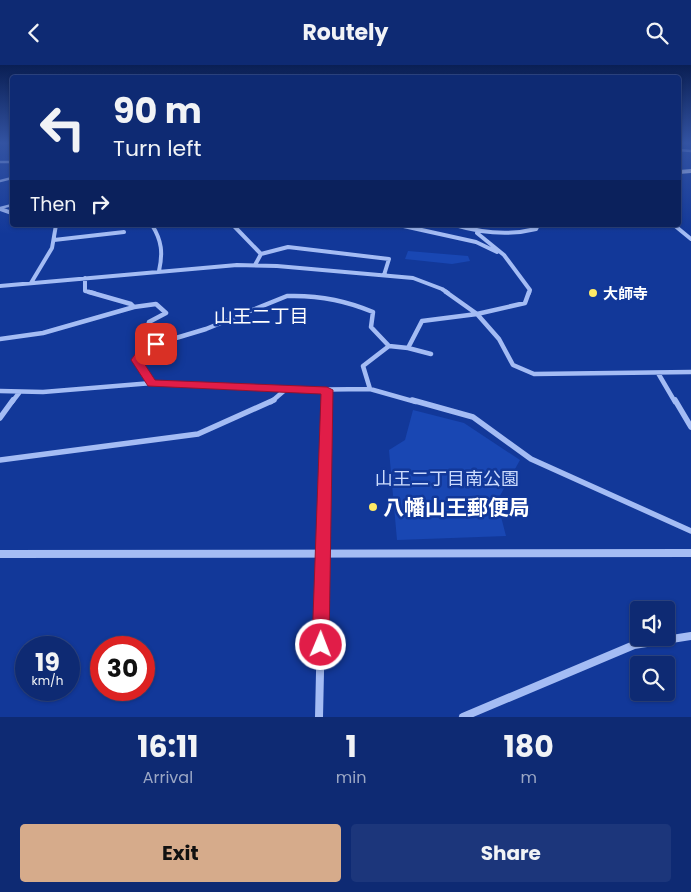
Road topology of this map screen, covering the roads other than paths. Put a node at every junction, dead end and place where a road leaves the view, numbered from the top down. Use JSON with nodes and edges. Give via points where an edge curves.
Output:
{"nodes":[{"id":1,"x":56,"y":227,"type":"edge"},
{"id":2,"x":154,"y":227,"type":"edge"},
{"id":3,"x":235,"y":227,"type":"edge"},
{"id":4,"x":408,"y":227,"type":"edge"},
{"id":5,"x":461,"y":227,"type":"edge"},
{"id":6,"x":537,"y":227,"type":"edge"},
{"id":7,"x":676,"y":227,"type":"edge"},
{"id":8,"x":124,"y":232,"type":"dead end"},
{"id":9,"x":478,"y":233,"type":"junction"},
{"id":10,"x":691,"y":239,"type":"edge"},
{"id":11,"x":54,"y":240,"type":"junction"},
{"id":12,"x":261,"y":254,"type":"junction"},
{"id":13,"x":504,"y":255,"type":"junction"},
{"id":14,"x":254,"y":265,"type":"junction"},
{"id":15,"x":158,"y":271,"type":"junction"},
{"id":16,"x":384,"y":275,"type":"junction"},
{"id":17,"x":85,"y":278,"type":"junction"},
{"id":18,"x":30,"y":283,"type":"junction"},
{"id":19,"x":0,"y":286,"type":"edge"},
{"id":20,"x":134,"y":307,"type":"junction"},
{"id":21,"x":477,"y":315,"type":"junction"},
{"id":22,"x":0,"y":339,"type":"edge"},
{"id":23,"x":156,"y":344,"type":"junction"},
{"id":24,"x":389,"y":346,"type":"junction"},
{"id":25,"x":408,"y":349,"type":"junction"},
{"id":26,"x":432,"y":354,"type":"dead end"},
{"id":27,"x":691,"y":372,"type":"edge"},
{"id":28,"x":658,"y":373,"type":"junction"},
{"id":29,"x":152,"y":383,"type":"junction"},
{"id":30,"x":370,"y":389,"type":"junction"},
{"id":31,"x":285,"y":390,"type":"junction"},
{"id":32,"x":327,"y":390,"type":"junction"},
{"id":33,"x":0,"y":391,"type":"edge"},
{"id":34,"x":19,"y":393,"type":"junction"},
{"id":35,"x":0,"y":418,"type":"edge"},
{"id":36,"x":691,"y":427,"type":"edge"},
{"id":37,"x":0,"y":460,"type":"edge"},
{"id":38,"x":691,"y":531,"type":"edge"},
{"id":39,"x":691,"y":553,"type":"edge"},
{"id":40,"x":0,"y":554,"type":"edge"},
{"id":41,"x":323,"y":555,"type":"junction"},
{"id":42,"x":691,"y":636,"type":"edge"},
{"id":43,"x":319,"y":717,"type":"edge"},
{"id":44,"x":463,"y":717,"type":"edge"}],
"edges":[{"from":1,"to":11,"type":"street"},
{"from":2,"to":15,"type":"street","via":[[160,235],[164,254]]},
{"from":3,"to":12,"type":"street"},
{"from":4,"to":13,"type":"street","via":[[476,242]]},
{"from":5,"to":9,"type":"street"},
{"from":6,"to":9,"type":"street","via":[[518,234]]},
{"from":7,"to":10,"type":"street"},
{"from":8,"to":11,"type":"street"},
{"from":9,"to":13,"type":"street"},
{"from":11,"to":18,"type":"street","via":[[47,258]]},
{"from":12,"to":14,"type":"street"},
{"from":12,"to":16,"type":"street","via":[[288,247],[389,259]]},
{"from":13,"to":21,"type":"street","via":[[530,290],[526,303]]},
{"from":14,"to":15,"type":"street"},
{"from":14,"to":16,"type":"street"},
{"from":15,"to":17,"type":"street"},
{"from":16,"to":21,"type":"street","via":[[432,284]]},
{"from":17,"to":18,"type":"street"},
{"from":17,"to":20,"type":"street","via":[[85,291]]},
{"from":18,"to":19,"type":"street"},
{"from":20,"to":22,"type":"street","via":[[43,333]]},
{"from":20,"to":23,"type":"street","via":[[156,304],[166,313],[149,322],[147,329],[158,339]]},
{"from":21,"to":25,"type":"street","via":[[422,321]]},
{"from":21,"to":28,"type":"street","via":[[499,339],[514,365],[534,374]]},
{"from":23,"to":24,"type":"street","via":[[204,330],[287,296],[302,295],[352,302],[373,312],[371,327]]},
{"from":23,"to":29,"type":"street","via":[[137,360]]},
{"from":24,"to":25,"type":"street"},
{"from":24,"to":30,"type":"street","via":[[363,365]]},
{"from":25,"to":26,"type":"street"},
{"from":27,"to":28,"type":"street"},
{"from":28,"to":36,"type":"street"},
{"from":29,"to":31,"type":"street"},
{"from":29,"to":34,"type":"street"},
{"from":30,"to":32,"type":"street"},
{"from":30,"to":38,"type":"street","via":[[473,417],[531,459]]},
{"from":31,"to":32,"type":"street"},
{"from":31,"to":37,"type":"street","via":[[275,400],[198,434]]},
{"from":32,"to":41,"type":"street"},
{"from":33,"to":34,"type":"street"},
{"from":34,"to":35,"type":"street"},
{"from":39,"to":41,"type":"street"},
{"from":40,"to":41,"type":"street"},
{"from":41,"to":43,"type":"street"},
{"from":42,"to":44,"type":"street","via":[[634,645]]}]}
